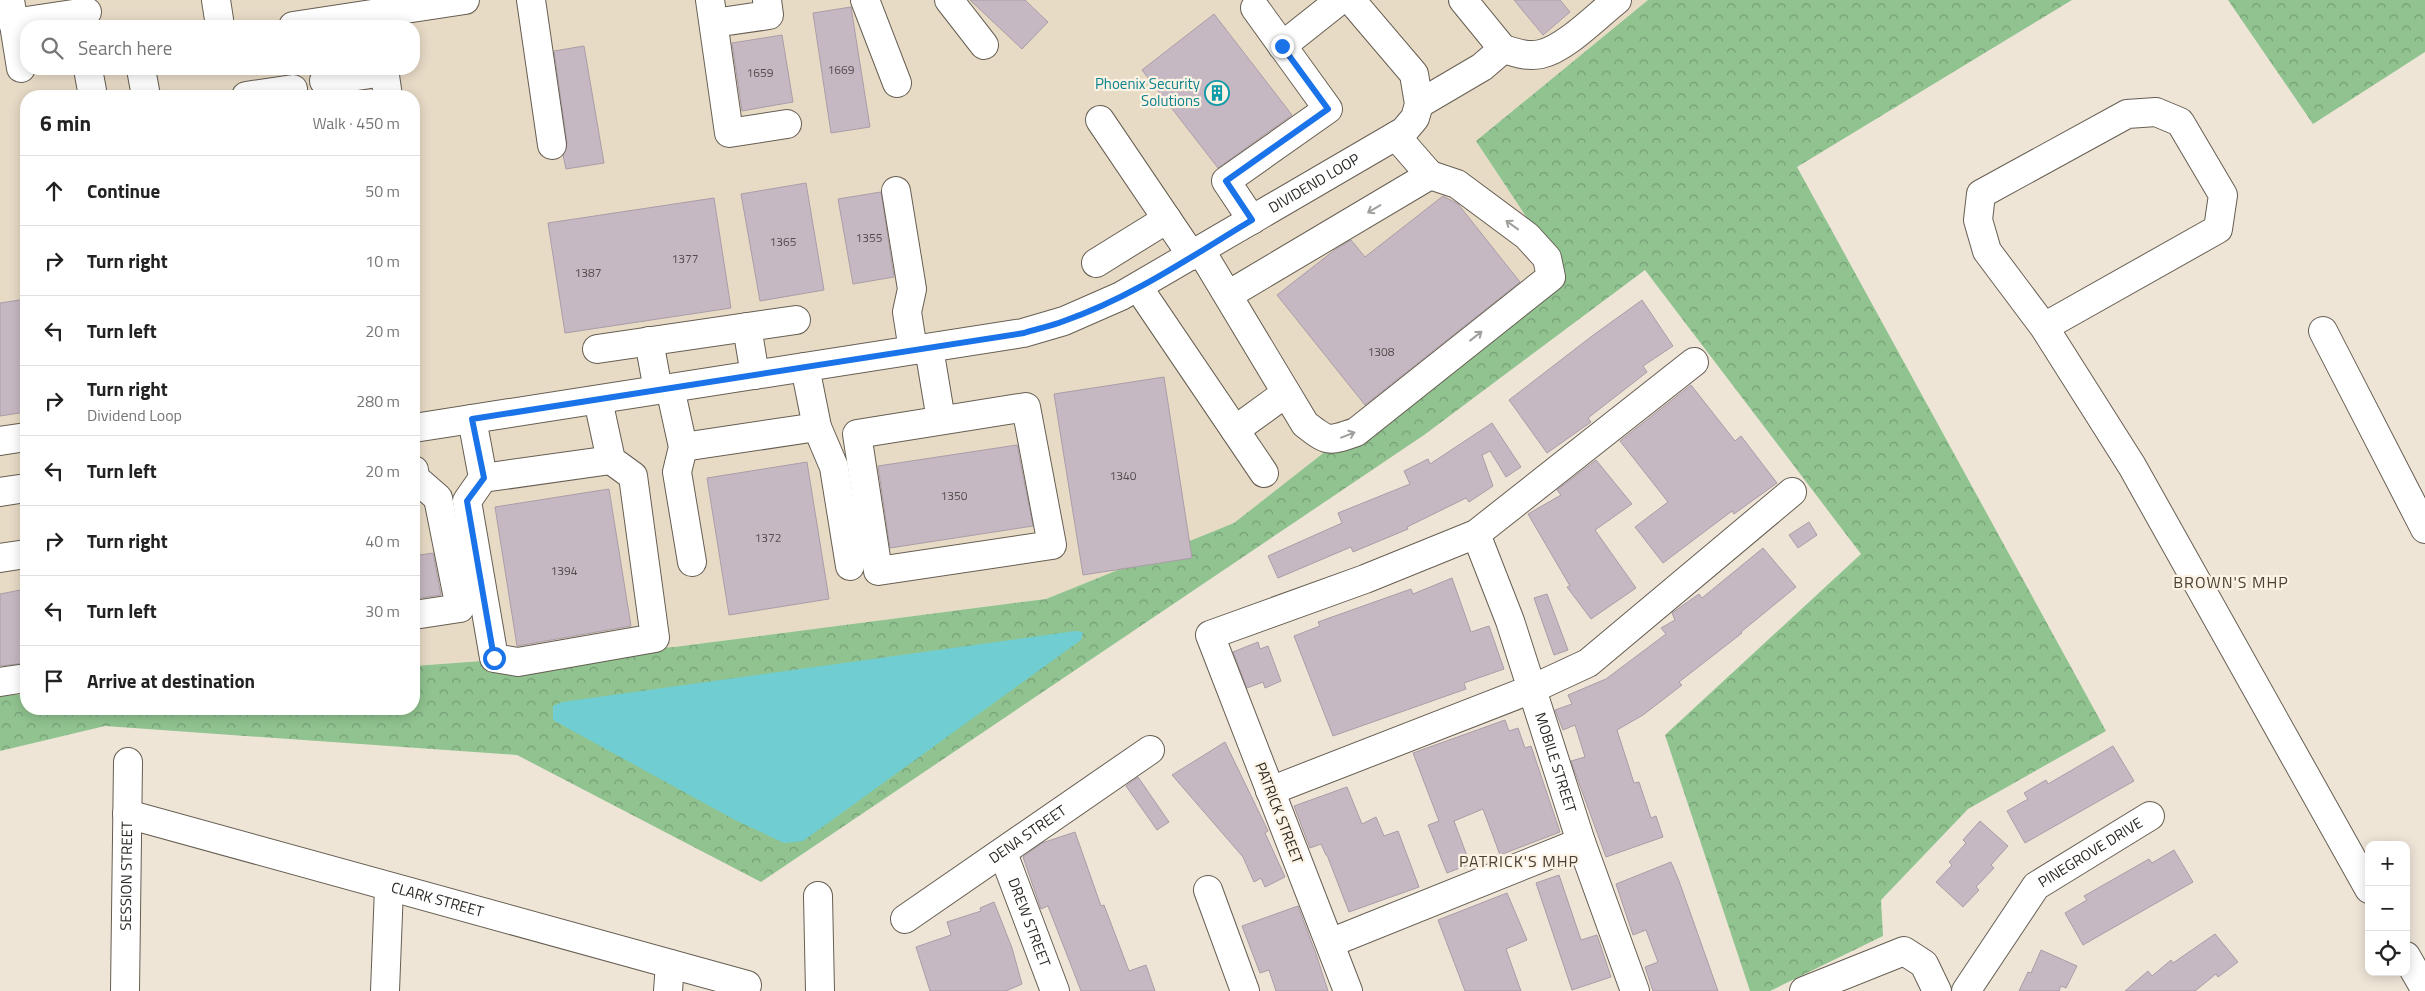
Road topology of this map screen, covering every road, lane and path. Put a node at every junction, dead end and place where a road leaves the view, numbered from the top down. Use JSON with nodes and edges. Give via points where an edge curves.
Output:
{"nodes":[{"id":1,"x":216,"y":0,"type":"edge"},
{"id":2,"x":465,"y":0,"type":"edge"},
{"id":3,"x":532,"y":0,"type":"edge"},
{"id":4,"x":767,"y":0,"type":"edge"},
{"id":5,"x":865,"y":0,"type":"edge"},
{"id":6,"x":948,"y":0,"type":"edge"},
{"id":7,"x":1340,"y":0,"type":"edge"},
{"id":8,"x":1351,"y":0,"type":"edge"},
{"id":9,"x":1463,"y":0,"type":"edge"},
{"id":10,"x":1617,"y":0,"type":"edge"},
{"id":11,"x":1255,"y":8,"type":"dead end"},
{"id":12,"x":12,"y":11,"type":"edge"},
{"id":13,"x":712,"y":12,"type":"edge"},
{"id":14,"x":88,"y":13,"type":"edge"},
{"id":15,"x":369,"y":14,"type":"edge"},
{"id":16,"x":219,"y":20,"type":"edge"},
{"id":17,"x":331,"y":20,"type":"edge"},
{"id":18,"x":984,"y":45,"type":"dead end"},
{"id":19,"x":1282,"y":46,"type":"junction"},
{"id":20,"x":1503,"y":49,"type":"junction"},
{"id":21,"x":16,"y":69,"type":"edge"},
{"id":22,"x":89,"y":75,"type":"edge"},
{"id":23,"x":142,"y":75,"type":"edge"},
{"id":24,"x":386,"y":79,"type":"edge"},
{"id":25,"x":324,"y":81,"type":"dead end"},
{"id":26,"x":897,"y":83,"type":"dead end"},
{"id":27,"x":293,"y":85,"type":"edge"},
{"id":28,"x":92,"y":90,"type":"edge"},
{"id":29,"x":145,"y":90,"type":"edge"},
{"id":30,"x":272,"y":90,"type":"edge"},
{"id":31,"x":1419,"y":104,"type":"junction"},
{"id":32,"x":1100,"y":120,"type":"dead end"},
{"id":33,"x":787,"y":124,"type":"dead end"},
{"id":34,"x":1396,"y":136,"type":"junction"},
{"id":35,"x":552,"y":145,"type":"dead end"},
{"id":36,"x":1430,"y":175,"type":"junction"},
{"id":37,"x":896,"y":191,"type":"dead end"},
{"id":38,"x":1167,"y":220,"type":"junction"},
{"id":39,"x":1252,"y":220,"type":"junction"},
{"id":40,"x":1196,"y":254,"type":"junction"},
{"id":41,"x":1096,"y":263,"type":"dead end"},
{"id":42,"x":1138,"y":287,"type":"junction"},
{"id":43,"x":1228,"y":295,"type":"junction"},
{"id":44,"x":796,"y":320,"type":"dead end"},
{"id":45,"x":747,"y":327,"type":"junction"},
{"id":46,"x":2044,"y":327,"type":"junction"},
{"id":47,"x":2323,"y":331,"type":"dead end"},
{"id":48,"x":650,"y":341,"type":"junction"},
{"id":49,"x":597,"y":349,"type":"dead end"},
{"id":50,"x":921,"y":349,"type":"junction"},
{"id":51,"x":1694,"y":362,"type":"dead end"},
{"id":52,"x":805,"y":368,"type":"junction"},
{"id":53,"x":755,"y":375,"type":"junction"},
{"id":54,"x":664,"y":389,"type":"junction"},
{"id":55,"x":1286,"y":393,"type":"junction"},
{"id":56,"x":598,"y":400,"type":"junction"},
{"id":57,"x":472,"y":419,"type":"junction"},
{"id":58,"x":941,"y":420,"type":"junction"},
{"id":59,"x":420,"y":427,"type":"edge"},
{"id":60,"x":816,"y":428,"type":"junction"},
{"id":61,"x":1235,"y":430,"type":"junction"},
{"id":62,"x":20,"y":438,"type":"edge"},
{"id":63,"x":0,"y":441,"type":"edge"},
{"id":64,"x":683,"y":447,"type":"junction"},
{"id":65,"x":611,"y":460,"type":"junction"},
{"id":66,"x":1264,"y":473,"type":"dead end"},
{"id":67,"x":484,"y":478,"type":"junction"},
{"id":68,"x":420,"y":482,"type":"edge"},
{"id":69,"x":1792,"y":492,"type":"dead end"},
{"id":70,"x":2425,"y":529,"type":"edge"},
{"id":71,"x":1476,"y":534,"type":"junction"},
{"id":72,"x":20,"y":555,"type":"edge"},
{"id":73,"x":0,"y":558,"type":"edge"},
{"id":74,"x":692,"y":562,"type":"dead end"},
{"id":75,"x":850,"y":566,"type":"dead end"},
{"id":76,"x":420,"y":614,"type":"edge"},
{"id":77,"x":20,"y":679,"type":"edge"},
{"id":78,"x":0,"y":682,"type":"edge"},
{"id":79,"x":1532,"y":689,"type":"junction"},
{"id":80,"x":1150,"y":750,"type":"dead end"},
{"id":81,"x":128,"y":762,"type":"dead end"},
{"id":82,"x":1270,"y":791,"type":"junction"},
{"id":83,"x":127,"y":814,"type":"junction"},
{"id":84,"x":2150,"y":816,"type":"dead end"},
{"id":85,"x":1581,"y":842,"type":"junction"},
{"id":86,"x":1003,"y":853,"type":"junction"},
{"id":87,"x":2367,"y":886,"type":"edge"},
{"id":88,"x":389,"y":888,"type":"junction"},
{"id":89,"x":1208,"y":890,"type":"dead end"},
{"id":90,"x":818,"y":896,"type":"dead end"},
{"id":91,"x":906,"y":919,"type":"dead end"},
{"id":92,"x":1330,"y":943,"type":"junction"},
{"id":93,"x":2410,"y":963,"type":"edge"},
{"id":94,"x":670,"y":964,"type":"junction"},
{"id":95,"x":747,"y":985,"type":"dead end"},
{"id":96,"x":2425,"y":989,"type":"edge"},
{"id":97,"x":125,"y":991,"type":"edge"},
{"id":98,"x":385,"y":991,"type":"edge"},
{"id":99,"x":668,"y":991,"type":"edge"},
{"id":100,"x":820,"y":991,"type":"edge"},
{"id":101,"x":1055,"y":991,"type":"edge"},
{"id":102,"x":1245,"y":991,"type":"edge"},
{"id":103,"x":1348,"y":991,"type":"edge"},
{"id":104,"x":1635,"y":991,"type":"edge"},
{"id":105,"x":1804,"y":991,"type":"edge"},
{"id":106,"x":1937,"y":991,"type":"edge"},
{"id":107,"x":1966,"y":991,"type":"edge"}],
"edges":[{"from":1,"to":16,"type":"street"},
{"from":2,"to":15,"type":"street"},
{"from":3,"to":35,"type":"street"},
{"from":4,"to":13,"type":"street","via":[[769,15]]},
{"from":5,"to":26,"type":"street"},
{"from":6,"to":18,"type":"street"},
{"from":7,"to":19,"type":"street"},
{"from":8,"to":31,"type":"street","via":[[1414,74]]},
{"from":9,"to":20,"type":"street"},
{"from":10,"to":20,"type":"street","via":[[1562,44],[1542,54],[1522,55]]},
{"from":11,"to":19,"type":"street"},
{"from":12,"to":14,"type":"street"},
{"from":12,"to":21,"type":"street"},
{"from":13,"to":33,"type":"street","via":[[729,133]]},
{"from":15,"to":17,"type":"street"},
{"from":19,"to":39,"type":"street","via":[[1328,109],[1226,181]]},
{"from":20,"to":31,"type":"street","via":[[1482,67]]},
{"from":22,"to":28,"type":"street"},
{"from":23,"to":29,"type":"street"},
{"from":24,"to":25,"type":"street"},
{"from":27,"to":30,"type":"street"},
{"from":31,"to":34,"type":"street","name":"DIVIDEND LOOP","via":[[1415,118]]},
{"from":32,"to":38,"type":"street"},
{"from":34,"to":36,"type":"street"},
{"from":34,"to":39,"type":"street","name":"DIVIDEND LOOP"},
{"from":36,"to":43,"type":"street","one_way":true},
{"from":55,"to":36,"type":"street","one_way":true,"via":[[1305,424],[1324,439],[1337,439],[1356,432],[1551,277],[1548,258],[1527,236],[1457,184]]},
{"from":37,"to":50,"type":"street","via":[[912,289],[907,312]]},
{"from":38,"to":40,"type":"street"},
{"from":38,"to":41,"type":"street"},
{"from":39,"to":40,"type":"street","name":"DIVIDEND LOOP"},
{"from":40,"to":42,"type":"street","name":"DIVIDEND LOOP"},
{"from":40,"to":43,"type":"street"},
{"from":42,"to":50,"type":"street","name":"DIVIDEND LOOP","via":[[1064,321],[1024,333]]},
{"from":42,"to":61,"type":"street"},
{"from":43,"to":55,"type":"street"},
{"from":44,"to":45,"type":"street"},
{"from":45,"to":48,"type":"street"},
{"from":45,"to":53,"type":"street"},
{"from":46,"to":46,"type":"street","via":[[1986,251],[1978,220],[1981,194],[2127,114],[2156,112],[2180,122],[2223,196],[2218,229]]},
{"from":46,"to":87,"type":"street","via":[[2132,466]]},
{"from":47,"to":70,"type":"street"},
{"from":48,"to":49,"type":"street"},
{"from":48,"to":54,"type":"street"},
{"from":50,"to":52,"type":"street","name":"DIVIDEND LOOP"},
{"from":50,"to":58,"type":"street"},
{"from":51,"to":71,"type":"street"},
{"from":52,"to":53,"type":"street","name":"DIVIDEND LOOP"},
{"from":52,"to":60,"type":"street"},
{"from":53,"to":54,"type":"street","name":"DIVIDEND LOOP"},
{"from":54,"to":56,"type":"street","name":"DIVIDEND LOOP"},
{"from":54,"to":64,"type":"street"},
{"from":55,"to":61,"type":"street"},
{"from":56,"to":57,"type":"street","name":"DIVIDEND LOOP"},
{"from":56,"to":65,"type":"street"},
{"from":57,"to":59,"type":"street","name":"DIVIDEND LOOP"},
{"from":57,"to":67,"type":"street"},
{"from":58,"to":58,"type":"street","via":[[1026,407],[1052,545],[878,571],[857,434]]},
{"from":60,"to":64,"type":"street"},
{"from":60,"to":75,"type":"street","via":[[834,467]]},
{"from":61,"to":66,"type":"street"},
{"from":62,"to":63,"type":"street"},
{"from":64,"to":74,"type":"street","via":[[676,472]]},
{"from":65,"to":67,"type":"street"},
{"from":65,"to":67,"type":"street","via":[[633,476],[655,638],[518,662],[494,658],[467,501]]},
{"from":68,"to":76,"type":"street","via":[[438,498],[460,608]]},
{"from":69,"to":79,"type":"street","via":[[1588,663]]},
{"from":71,"to":79,"type":"street","name":"MOBILE STREET"},
{"from":71,"to":82,"type":"street","name":"PATRICK STREET","via":[[1365,579],[1210,635]]},
{"from":72,"to":73,"type":"street"},
{"from":77,"to":78,"type":"street"},
{"from":79,"to":82,"type":"street"},
{"from":79,"to":85,"type":"street","name":"MOBILE STREET"},
{"from":80,"to":86,"type":"street","name":"DENA STREET"},
{"from":81,"to":83,"type":"street","name":"SESSION STREET"},
{"from":82,"to":92,"type":"street","name":"PATRICK STREET"},
{"from":83,"to":88,"type":"street","name":"CLARK STREET"},
{"from":83,"to":97,"type":"street","name":"SESSION STREET"},
{"from":84,"to":107,"type":"street","name":"PINEGROVE DRIVE","via":[[2036,886]]},
{"from":85,"to":92,"type":"street"},
{"from":85,"to":104,"type":"street","name":"MOBILE STREET"},
{"from":86,"to":91,"type":"street","name":"DENA STREET"},
{"from":86,"to":101,"type":"street","name":"DREW STREET"},
{"from":88,"to":94,"type":"street","name":"CLARK STREET"},
{"from":88,"to":98,"type":"street"},
{"from":89,"to":102,"type":"street"},
{"from":90,"to":100,"type":"street"},
{"from":92,"to":103,"type":"street","name":"PATRICK STREET"},
{"from":93,"to":96,"type":"street"},
{"from":94,"to":95,"type":"street","name":"CLARK STREET"},
{"from":94,"to":99,"type":"street"},
{"from":105,"to":106,"type":"street","via":[[1904,952],[1924,964]]}]}
